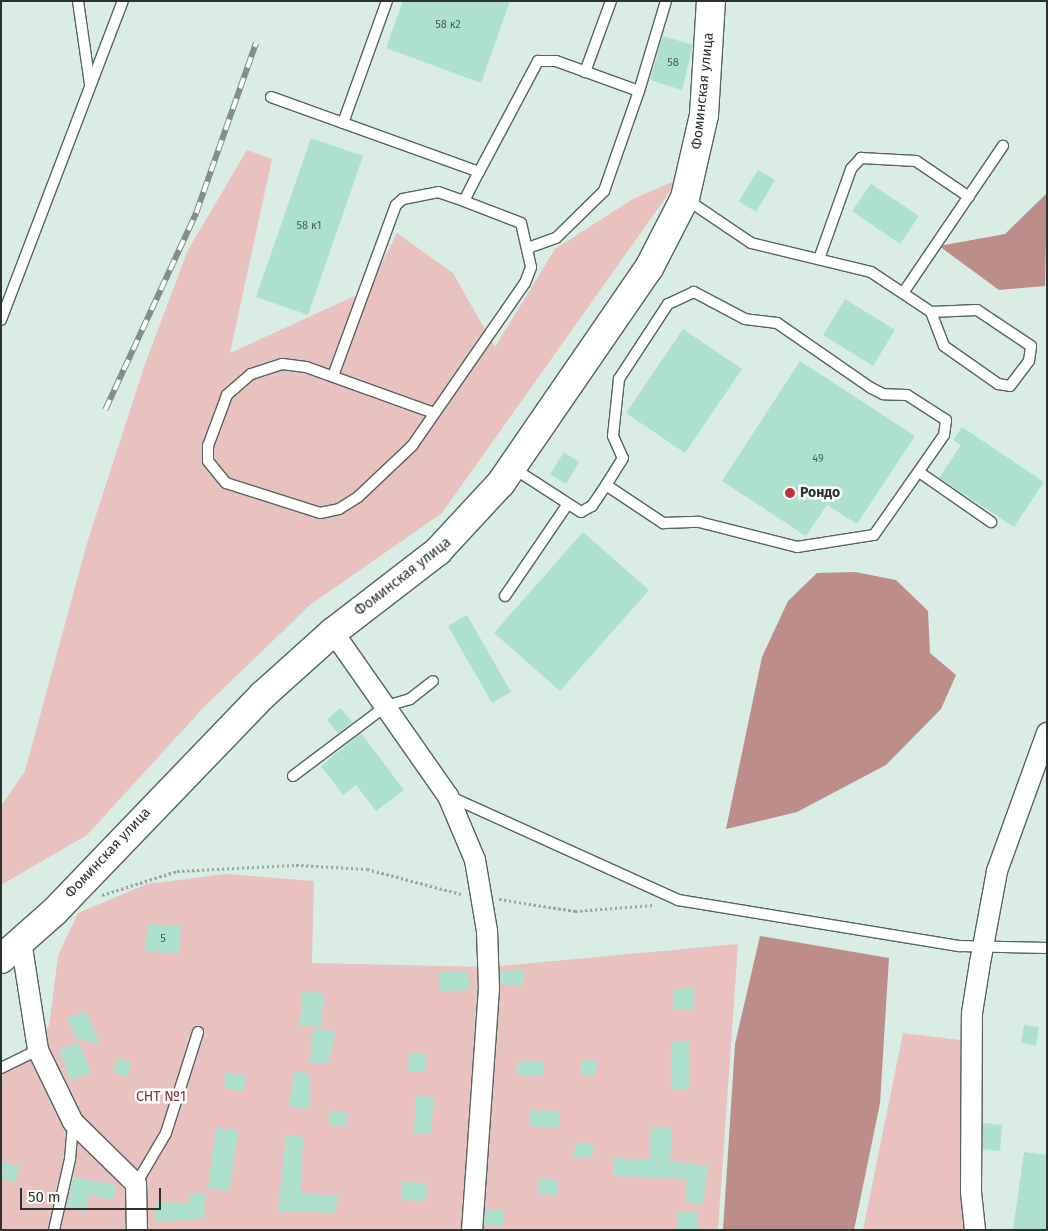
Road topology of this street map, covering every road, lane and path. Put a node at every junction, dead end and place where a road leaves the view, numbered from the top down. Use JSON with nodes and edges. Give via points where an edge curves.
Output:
{"nodes":[{"id":1,"x":78,"y":1,"type":"edge"},
{"id":2,"x":123,"y":1,"type":"edge"},
{"id":3,"x":387,"y":1,"type":"edge"},
{"id":4,"x":611,"y":1,"type":"edge"},
{"id":5,"x":666,"y":1,"type":"edge"},
{"id":6,"x":711,"y":1,"type":"edge"},
{"id":7,"x":585,"y":72,"type":"junction"},
{"id":8,"x":91,"y":86,"type":"junction"},
{"id":9,"x":639,"y":91,"type":"junction"},
{"id":10,"x":271,"y":97,"type":"dead end"},
{"id":11,"x":343,"y":123,"type":"junction"},
{"id":12,"x":1003,"y":146,"type":"dead end"},
{"id":13,"x":479,"y":172,"type":"junction"},
{"id":14,"x":969,"y":197,"type":"junction"},
{"id":15,"x":685,"y":198,"type":"junction"},
{"id":16,"x":464,"y":202,"type":"junction"},
{"id":17,"x":528,"y":248,"type":"junction"},
{"id":18,"x":819,"y":259,"type":"junction"},
{"id":19,"x":902,"y":293,"type":"junction"},
{"id":20,"x":931,"y":312,"type":"junction"},
{"id":21,"x":1,"y":320,"type":"edge"},
{"id":22,"x":333,"y":376,"type":"junction"},
{"id":23,"x":434,"y":413,"type":"junction"},
{"id":24,"x":512,"y":468,"type":"junction"},
{"id":25,"x":919,"y":472,"type":"junction"},
{"id":26,"x":606,"y":485,"type":"junction"},
{"id":27,"x":567,"y":505,"type":"junction"},
{"id":28,"x":991,"y":522,"type":"dead end"},
{"id":29,"x":505,"y":596,"type":"dead end"},
{"id":30,"x":334,"y":632,"type":"junction"},
{"id":31,"x":433,"y":681,"type":"dead end"},
{"id":32,"x":386,"y":706,"type":"junction"},
{"id":33,"x":1047,"y":733,"type":"edge"},
{"id":34,"x":293,"y":776,"type":"dead end"},
{"id":35,"x":448,"y":796,"type":"junction"},
{"id":36,"x":482,"y":895,"type":"junction"},
{"id":37,"x":92,"y":898,"type":"dead end"},
{"id":38,"x":656,"y":905,"type":"dead end"},
{"id":39,"x":21,"y":941,"type":"junction"},
{"id":40,"x":982,"y":948,"type":"junction"},
{"id":41,"x":1047,"y":948,"type":"edge"},
{"id":42,"x":1,"y":959,"type":"edge"},
{"id":43,"x":198,"y":1032,"type":"dead end"},
{"id":44,"x":38,"y":1050,"type":"junction"},
{"id":45,"x":1,"y":1068,"type":"edge"},
{"id":46,"x":73,"y":1122,"type":"junction"},
{"id":47,"x":136,"y":1184,"type":"junction"},
{"id":48,"x":54,"y":1230,"type":"edge"},
{"id":49,"x":138,"y":1230,"type":"edge"},
{"id":50,"x":472,"y":1230,"type":"edge"},
{"id":51,"x":975,"y":1230,"type":"edge"}],
"edges":[{"from":1,"to":8,"type":"lane"},
{"from":2,"to":8,"type":"lane"},
{"from":3,"to":11,"type":"lane"},
{"from":4,"to":7,"type":"lane"},
{"from":5,"to":9,"type":"lane"},
{"from":6,"to":15,"type":"street","name":"Фоминская улица","via":[[704,114]]},
{"from":7,"to":9,"type":"lane"},
{"from":7,"to":13,"type":"lane","via":[[547,59],[538,62]]},
{"from":8,"to":21,"type":"lane"},
{"from":9,"to":17,"type":"lane","via":[[604,191],[556,238]]},
{"from":10,"to":11,"type":"lane"},
{"from":11,"to":13,"type":"lane"},
{"from":12,"to":14,"type":"lane"},
{"from":13,"to":16,"type":"lane"},
{"from":14,"to":18,"type":"lane","via":[[916,161],[861,158],[851,169]]},
{"from":14,"to":19,"type":"lane"},
{"from":15,"to":18,"type":"lane","via":[[751,243]]},
{"from":15,"to":24,"type":"street","name":"Фоминская улица","via":[[650,268]]},
{"from":16,"to":17,"type":"lane","via":[[521,223]]},
{"from":16,"to":22,"type":"lane","via":[[438,192],[403,199],[396,205]]},
{"from":17,"to":23,"type":"lane","via":[[531,267],[525,283]]},
{"from":18,"to":19,"type":"lane","via":[[872,272]]},
{"from":19,"to":20,"type":"lane"},
{"from":20,"to":20,"type":"lane","via":[[944,346],[998,384],[1010,386],[1029,361],[1031,346],[978,310]]},
{"from":22,"to":23,"type":"lane"},
{"from":22,"to":23,"type":"lane","via":[[282,364],[237,383],[227,395],[208,446],[215,474],[226,483],[300,510],[320,513],[339,509],[412,446]]},
{"from":24,"to":27,"type":"lane"},
{"from":24,"to":30,"type":"street","name":"Фоминская улица","via":[[438,551]]},
{"from":25,"to":26,"type":"lane","via":[[874,535],[797,547],[699,522],[663,524]]},
{"from":25,"to":26,"type":"lane","via":[[947,428],[942,416],[907,395],[883,394],[871,388],[777,323],[745,319],[694,292],[668,304],[619,379],[613,436],[624,458]]},
{"from":25,"to":28,"type":"lane"},
{"from":26,"to":27,"type":"lane","via":[[586,511]]},
{"from":27,"to":29,"type":"lane"},
{"from":30,"to":32,"type":"street"},
{"from":30,"to":39,"type":"street","name":"Фоминская улица","via":[[202,755]]},
{"from":31,"to":32,"type":"lane","via":[[410,699]]},
{"from":32,"to":34,"type":"lane"},
{"from":32,"to":35,"type":"street"},
{"from":33,"to":40,"type":"street","via":[[997,871]]},
{"from":35,"to":36,"type":"street","via":[[471,843]]},
{"from":35,"to":40,"type":"lane","via":[[658,895]]},
{"from":36,"to":37,"type":"path","via":[[447,892],[367,869],[296,865],[177,871]]},
{"from":36,"to":38,"type":"path","via":[[575,911]]},
{"from":36,"to":50,"type":"street","via":[[488,1007]]},
{"from":39,"to":42,"type":"street","name":"Фоминская улица"},
{"from":39,"to":44,"type":"street"},
{"from":40,"to":41,"type":"lane"},
{"from":40,"to":51,"type":"street","via":[[972,1013],[971,1191]]},
{"from":43,"to":47,"type":"lane","via":[[166,1133]]},
{"from":44,"to":45,"type":"lane"},
{"from":44,"to":46,"type":"street"},
{"from":46,"to":47,"type":"street"},
{"from":46,"to":48,"type":"lane","via":[[70,1159]]},
{"from":47,"to":49,"type":"street"}]}
